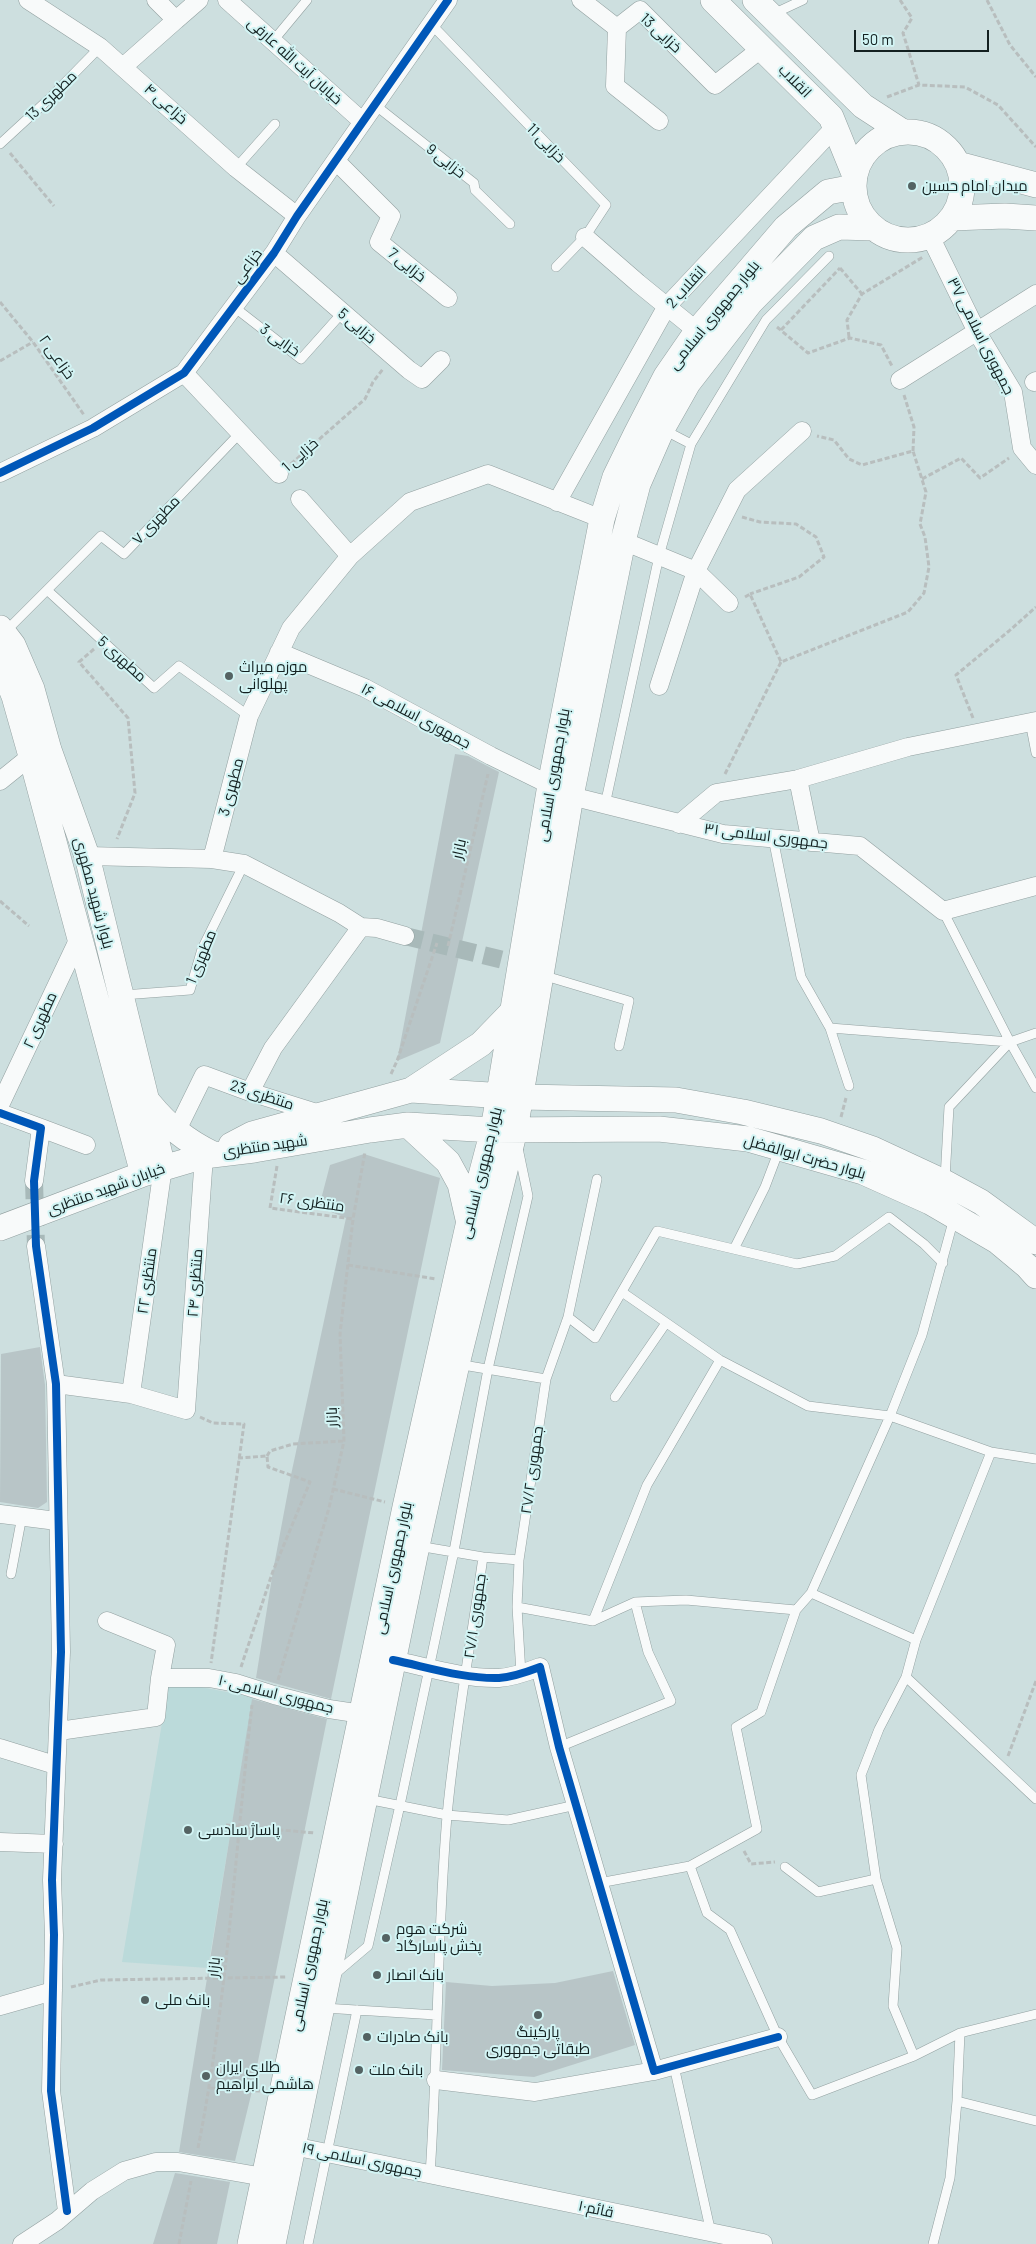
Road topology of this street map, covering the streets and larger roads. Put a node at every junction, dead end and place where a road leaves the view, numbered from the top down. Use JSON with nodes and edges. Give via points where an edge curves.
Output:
{"nodes":[{"id":1,"x":28,"y":0,"type":"edge"},
{"id":2,"x":156,"y":0,"type":"edge"},
{"id":3,"x":199,"y":0,"type":"edge"},
{"id":4,"x":227,"y":0,"type":"edge"},
{"id":5,"x":448,"y":0,"type":"edge"},
{"id":6,"x":581,"y":0,"type":"edge"},
{"id":7,"x":713,"y":0,"type":"edge"},
{"id":8,"x":763,"y":8,"type":"edge"},
{"id":9,"x":176,"y":20,"type":"junction"},
{"id":10,"x":617,"y":28,"type":"junction"},
{"id":11,"x":762,"y":48,"type":"junction"},
{"id":12,"x":124,"y":66,"type":"junction"},
{"id":13,"x":363,"y":122,"type":"junction"},
{"id":14,"x":659,"y":122,"type":"dead end"},
{"id":15,"x":836,"y":126,"type":"junction"},
{"id":16,"x":903,"y":132,"type":"junction"},
{"id":17,"x":336,"y":161,"type":"junction"},
{"id":18,"x":958,"y":164,"type":"junction"},
{"id":19,"x":854,"y":181,"type":"junction"},
{"id":20,"x":1036,"y":185,"type":"edge"},
{"id":21,"x":297,"y":216,"type":"junction"},
{"id":22,"x":952,"y":218,"type":"junction"},
{"id":23,"x":1036,"y":218,"type":"edge"},
{"id":24,"x":874,"y":228,"type":"junction"},
{"id":25,"x":585,"y":237,"type":"road end"},
{"id":26,"x":933,"y":242,"type":"junction"},
{"id":27,"x":274,"y":253,"type":"junction"},
{"id":28,"x":1036,"y":294,"type":"edge"},
{"id":29,"x":448,"y":298,"type":"dead end"},
{"id":30,"x":667,"y":306,"type":"junction"},
{"id":31,"x":697,"y":331,"type":"junction"},
{"id":32,"x":977,"y":332,"type":"junction"},
{"id":33,"x":441,"y":360,"type":"dead end"},
{"id":34,"x":184,"y":373,"type":"junction"},
{"id":35,"x":900,"y":380,"type":"road end"},
{"id":36,"x":802,"y":431,"type":"road end"},
{"id":37,"x":1036,"y":465,"type":"edge"},
{"id":38,"x":0,"y":473,"type":"edge"},
{"id":39,"x":279,"y":474,"type":"road end"},
{"id":40,"x":300,"y":499,"type":"dead end"},
{"id":41,"x":558,"y":502,"type":"junction"},
{"id":42,"x":602,"y":519,"type":"junction"},
{"id":43,"x":623,"y":541,"type":"junction"},
{"id":44,"x":350,"y":556,"type":"junction"},
{"id":45,"x":696,"y":571,"type":"junction"},
{"id":46,"x":729,"y":603,"type":"road end"},
{"id":47,"x":2,"y":630,"type":"edge"},
{"id":48,"x":280,"y":652,"type":"junction"},
{"id":49,"x":0,"y":661,"type":"edge"},
{"id":50,"x":659,"y":686,"type":"dead end"},
{"id":51,"x":1033,"y":721,"type":"edge"},
{"id":52,"x":31,"y":756,"type":"junction"},
{"id":53,"x":798,"y":779,"type":"junction"},
{"id":54,"x":0,"y":781,"type":"edge"},
{"id":55,"x":561,"y":791,"type":"junction"},
{"id":56,"x":679,"y":824,"type":"junction"},
{"id":57,"x":810,"y":842,"type":"junction"},
{"id":58,"x":86,"y":856,"type":"junction"},
{"id":59,"x":212,"y":859,"type":"junction"},
{"id":60,"x":1036,"y":886,"type":"edge"},
{"id":61,"x":361,"y":927,"type":"junction"},
{"id":62,"x":80,"y":936,"type":"junction"},
{"id":63,"x":405,"y":936,"type":"tunnel mouth"},
{"id":64,"x":511,"y":1013,"type":"junction"},
{"id":65,"x":411,"y":1090,"type":"junction"},
{"id":66,"x":250,"y":1092,"type":"junction"},
{"id":67,"x":510,"y":1096,"type":"junction"},
{"id":68,"x":146,"y":1098,"type":"junction"},
{"id":69,"x":0,"y":1105,"type":"edge"},
{"id":70,"x":0,"y":1113,"type":"edge"},
{"id":71,"x":320,"y":1114,"type":"junction"},
{"id":72,"x":408,"y":1125,"type":"junction"},
{"id":73,"x":41,"y":1128,"type":"junction"},
{"id":74,"x":504,"y":1130,"type":"junction"},
{"id":75,"x":176,"y":1132,"type":"junction"},
{"id":76,"x":86,"y":1145,"type":"dead end"},
{"id":77,"x":208,"y":1155,"type":"junction"},
{"id":78,"x":153,"y":1171,"type":"junction"},
{"id":79,"x":34,"y":1181,"type":"tunnel mouth"},
{"id":80,"x":469,"y":1221,"type":"junction"},
{"id":81,"x":0,"y":1228,"type":"edge"},
{"id":82,"x":1036,"y":1242,"type":"edge"},
{"id":83,"x":36,"y":1246,"type":"tunnel mouth"},
{"id":84,"x":1036,"y":1276,"type":"edge"},
{"id":85,"x":56,"y":1384,"type":"junction"},
{"id":86,"x":131,"y":1394,"type":"junction"},
{"id":87,"x":0,"y":1514,"type":"edge"},
{"id":88,"x":57,"y":1520,"type":"junction"},
{"id":89,"x":107,"y":1621,"type":"dead end"},
{"id":90,"x":393,"y":1660,"type":"junction"},
{"id":91,"x":160,"y":1678,"type":"junction"},
{"id":92,"x":362,"y":1714,"type":"junction"},
{"id":93,"x":59,"y":1731,"type":"junction"},
{"id":94,"x":0,"y":1748,"type":"edge"},
{"id":95,"x":55,"y":1766,"type":"junction"},
{"id":96,"x":0,"y":1842,"type":"edge"},
{"id":97,"x":54,"y":1844,"type":"junction"},
{"id":98,"x":316,"y":1979,"type":"junction"},
{"id":99,"x":53,"y":1991,"type":"junction"},
{"id":100,"x":0,"y":2006,"type":"edge"},
{"id":101,"x":778,"y":2037,"type":"road end"},
{"id":102,"x":654,"y":2071,"type":"junction"},
{"id":103,"x":436,"y":2080,"type":"road end"},
{"id":104,"x":293,"y":2146,"type":"junction"},
{"id":105,"x":430,"y":2175,"type":"joint"},
{"id":106,"x":264,"y":2177,"type":"junction"},
{"id":107,"x":67,"y":2211,"type":"junction"},
{"id":108,"x":22,"y":2244,"type":"edge"},
{"id":109,"x":250,"y":2244,"type":"edge"},
{"id":110,"x":273,"y":2244,"type":"edge"},
{"id":111,"x":764,"y":2244,"type":"edge"}],
"edges":[{"from":1,"to":12,"type":"street","name":"خزاعی ۴"},
{"from":2,"to":9,"type":"street"},
{"from":3,"to":9,"type":"street"},
{"from":4,"to":13,"type":"street","name":"خیابان آیت الله عارفی"},
{"from":5,"to":13,"type":"street","name":"خزاعی"},
{"from":6,"to":10,"type":"street","name":"خزایی 13"},
{"from":7,"to":11,"type":"main road","name":"انقلاب"},
{"from":8,"to":16,"type":"main road","name":"انقلاب","via":[[862,106]]},
{"from":9,"to":12,"type":"street"},
{"from":10,"to":11,"type":"street","name":"خزایی 13","via":[[640,10],[715,85]]},
{"from":10,"to":14,"type":"street","via":[[615,86]]},
{"from":11,"to":15,"type":"main road","name":"انقلاب","via":[[831,117]]},
{"from":12,"to":21,"type":"street","name":"خزاعی ۴","via":[[236,168]]},
{"from":13,"to":17,"type":"street","name":"خزاعی"},
{"from":15,"to":19,"type":"main road","name":"انقلاب"},
{"from":15,"to":30,"type":"street","name":"انقلاب 2"},
{"from":16,"to":18,"type":"main road","via":[[920,133],[936,139]]},
{"from":16,"to":19,"type":"main road","via":[[875,143],[865,153]]},
{"from":17,"to":21,"type":"street","name":"خزاعی"},
{"from":17,"to":29,"type":"street","name":"خزایی 7","via":[[391,216],[378,242]]},
{"from":18,"to":20,"type":"main road"},
{"from":18,"to":22,"type":"main road","via":[[962,192]]},
{"from":19,"to":24,"type":"main road","via":[[860,210]]},
{"from":19,"to":31,"type":"main road","name":"بلوار جمهوری اسلامی","via":[[828,192],[786,227]]},
{"from":21,"to":27,"type":"street","name":"خزاعی"},
{"from":22,"to":23,"type":"main road"},
{"from":22,"to":26,"type":"main road"},
{"from":24,"to":26,"type":"main road","via":[[902,240]]},
{"from":24,"to":43,"type":"main road","name":"بلوار جمهوری اسلامی","via":[[839,227],[814,238],[750,304],[688,384],[662,429],[638,484]]},
{"from":25,"to":30,"type":"street"},
{"from":26,"to":32,"type":"street","name":"جمهوری اسلامی ۳۷"},
{"from":27,"to":33,"type":"street","name":"خزایی 5","via":[[422,379]]},
{"from":27,"to":34,"type":"street","name":"خزاعی"},
{"from":28,"to":32,"type":"street"},
{"from":30,"to":31,"type":"street"},
{"from":30,"to":41,"type":"street","name":"انقلاب 2"},
{"from":31,"to":42,"type":"main road","name":"بلوار جمهوری اسلامی","via":[[657,392],[616,477]]},
{"from":32,"to":35,"type":"street"},
{"from":32,"to":37,"type":"street","name":"جمهوری اسلامی ۳۷","via":[[1013,392],[1022,448]]},
{"from":34,"to":38,"type":"street","name":"خزاعی","via":[[93,428]]},
{"from":34,"to":39,"type":"street","name":"خزایی 1"},
{"from":36,"to":45,"type":"street","via":[[738,490]]},
{"from":40,"to":44,"type":"street"},
{"from":41,"to":42,"type":"street","name":"مطهری 3"},
{"from":41,"to":44,"type":"street","name":"مطهری 3","via":[[488,474],[410,502]]},
{"from":42,"to":55,"type":"main road","name":"بلوار جمهوری اسلامی"},
{"from":43,"to":45,"type":"street"},
{"from":43,"to":55,"type":"main road","name":"بلوار جمهوری اسلامی"},
{"from":44,"to":48,"type":"street","name":"مطهری 3","via":[[291,628]]},
{"from":45,"to":46,"type":"street"},
{"from":45,"to":50,"type":"street"},
{"from":47,"to":58,"type":"main road","name":"بلوار شهید مطهری","via":[[13,645],[32,690]]},
{"from":48,"to":55,"type":"street","name":"جمهوری اسلامی ۱۶","via":[[365,688]]},
{"from":48,"to":59,"type":"street","name":"مطهری 3","via":[[249,716]]},
{"from":49,"to":52,"type":"main road","name":"بلوار شهید مطهری"},
{"from":51,"to":53,"type":"street","via":[[908,747]]},
{"from":52,"to":54,"type":"street"},
{"from":52,"to":62,"type":"main road","name":"بلوار شهید مطهری"},
{"from":53,"to":56,"type":"street","via":[[716,793]]},
{"from":53,"to":57,"type":"street"},
{"from":55,"to":56,"type":"street","name":"جمهوری اسلامی ۳۱"},
{"from":55,"to":64,"type":"main road","name":"بلوار جمهوری اسلامی"},
{"from":55,"to":67,"type":"main road","name":"بلوار جمهوری اسلامی","via":[[542,975]]},
{"from":56,"to":57,"type":"street","name":"جمهوری اسلامی ۳۱","via":[[723,834]]},
{"from":57,"to":60,"type":"street","name":"جمهوری اسلامی ۳۱","via":[[860,846],[943,911]]},
{"from":58,"to":59,"type":"street"},
{"from":58,"to":68,"type":"main road","name":"بلوار شهید مطهری"},
{"from":59,"to":61,"type":"street","via":[[244,864],[339,912]]},
{"from":61,"to":63,"type":"street"},
{"from":61,"to":66,"type":"street","via":[[274,1048]]},
{"from":62,"to":69,"type":"street","name":"مطهری ۲"},
{"from":62,"to":78,"type":"main road","name":"بلوار شهید مطهری"},
{"from":64,"to":65,"type":"main road","via":[[481,1044]]},
{"from":64,"to":67,"type":"main road","name":"بلوار جمهوری اسلامی"},
{"from":65,"to":67,"type":"main road","name":"شهید منتظری"},
{"from":65,"to":71,"type":"main road","name":"شهید منتظری"},
{"from":66,"to":71,"type":"street","name":"منتظری 23"},
{"from":66,"to":75,"type":"street","name":"منتظری 23","via":[[204,1075]]},
{"from":67,"to":74,"type":"main road","name":"بلوار جمهوری اسلامی"},
{"from":67,"to":82,"type":"main road","name":"بلوار حضرت ابوالفضل","via":[[676,1100],[743,1112],[836,1137],[944,1182],[981,1202]]},
{"from":68,"to":75,"type":"main road"},
{"from":68,"to":78,"type":"main road","name":"بلوار شهید مطهری"},
{"from":70,"to":73,"type":"street"},
{"from":71,"to":77,"type":"main road","name":"شهید منتظری","via":[[252,1134]]},
{"from":72,"to":74,"type":"main road","name":"شهید منتظری"},
{"from":72,"to":77,"type":"main road","name":"شهید منتظری"},
{"from":72,"to":80,"type":"main road","via":[[448,1162],[460,1184]]},
{"from":73,"to":76,"type":"street"},
{"from":73,"to":79,"type":"street"},
{"from":74,"to":80,"type":"main road","name":"بلوار جمهوری اسلامی"},
{"from":74,"to":84,"type":"main road","name":"بلوار حضرت ابوالفضل","via":[[660,1129],[748,1139],[863,1172],[930,1202],[997,1241]]},
{"from":74,"to":90,"type":"main road","name":"بلوار جمهوری اسلامی"},
{"from":75,"to":77,"type":"main road"},
{"from":77,"to":78,"type":"main road","name":"خیابان شهید منتظری"},
{"from":77,"to":86,"type":"street","name":"منتظری ۲۴","via":[[186,1410]]},
{"from":78,"to":81,"type":"main road","name":"خیابان شهید منتظری"},
{"from":78,"to":86,"type":"street","name":"منتظری ۲۲"},
{"from":80,"to":92,"type":"main road","name":"بلوار جمهوری اسلامی"},
{"from":83,"to":85,"type":"street"},
{"from":85,"to":86,"type":"street"},
{"from":85,"to":88,"type":"street"},
{"from":87,"to":88,"type":"street"},
{"from":88,"to":93,"type":"street","via":[[61,1652]]},
{"from":89,"to":91,"type":"street","via":[[166,1645]]},
{"from":90,"to":98,"type":"main road","name":"بلوار جمهوری اسلامی","via":[[364,1798]]},
{"from":90,"to":102,"type":"street","via":[[466,1675],[500,1678],[540,1667],[559,1747]]},
{"from":91,"to":92,"type":"street","name":"جمهوری اسلامی ۱۰","via":[[209,1678],[329,1709]]},
{"from":91,"to":93,"type":"street","via":[[156,1717]]},
{"from":92,"to":98,"type":"main road","name":"بلوار جمهوری اسلامی","via":[[336,1834]]},
{"from":93,"to":95,"type":"street"},
{"from":94,"to":95,"type":"street"},
{"from":95,"to":97,"type":"street"},
{"from":96,"to":97,"type":"street"},
{"from":97,"to":99,"type":"street"},
{"from":98,"to":104,"type":"main road","name":"بلوار جمهوری اسلامی","via":[[321,2008]]},
{"from":98,"to":106,"type":"main road","name":"بلوار جمهوری اسلامی","via":[[282,2092]]},
{"from":99,"to":100,"type":"street"},
{"from":99,"to":107,"type":"street","via":[[51,2091]]},
{"from":101,"to":102,"type":"street"},
{"from":102,"to":103,"type":"street","via":[[535,2092]]},
{"from":104,"to":105,"type":"street","name":"جمهوری اسلامی ۱۹"},
{"from":104,"to":110,"type":"main road","name":"بلوار جمهوری اسلامی"},
{"from":105,"to":111,"type":"street","name":"قائم۱۰"},
{"from":106,"to":107,"type":"street","via":[[232,2170],[156,2162],[124,2172]]},
{"from":106,"to":109,"type":"main road","name":"بلوار جمهوری اسلامی"},
{"from":107,"to":108,"type":"street"}]}
